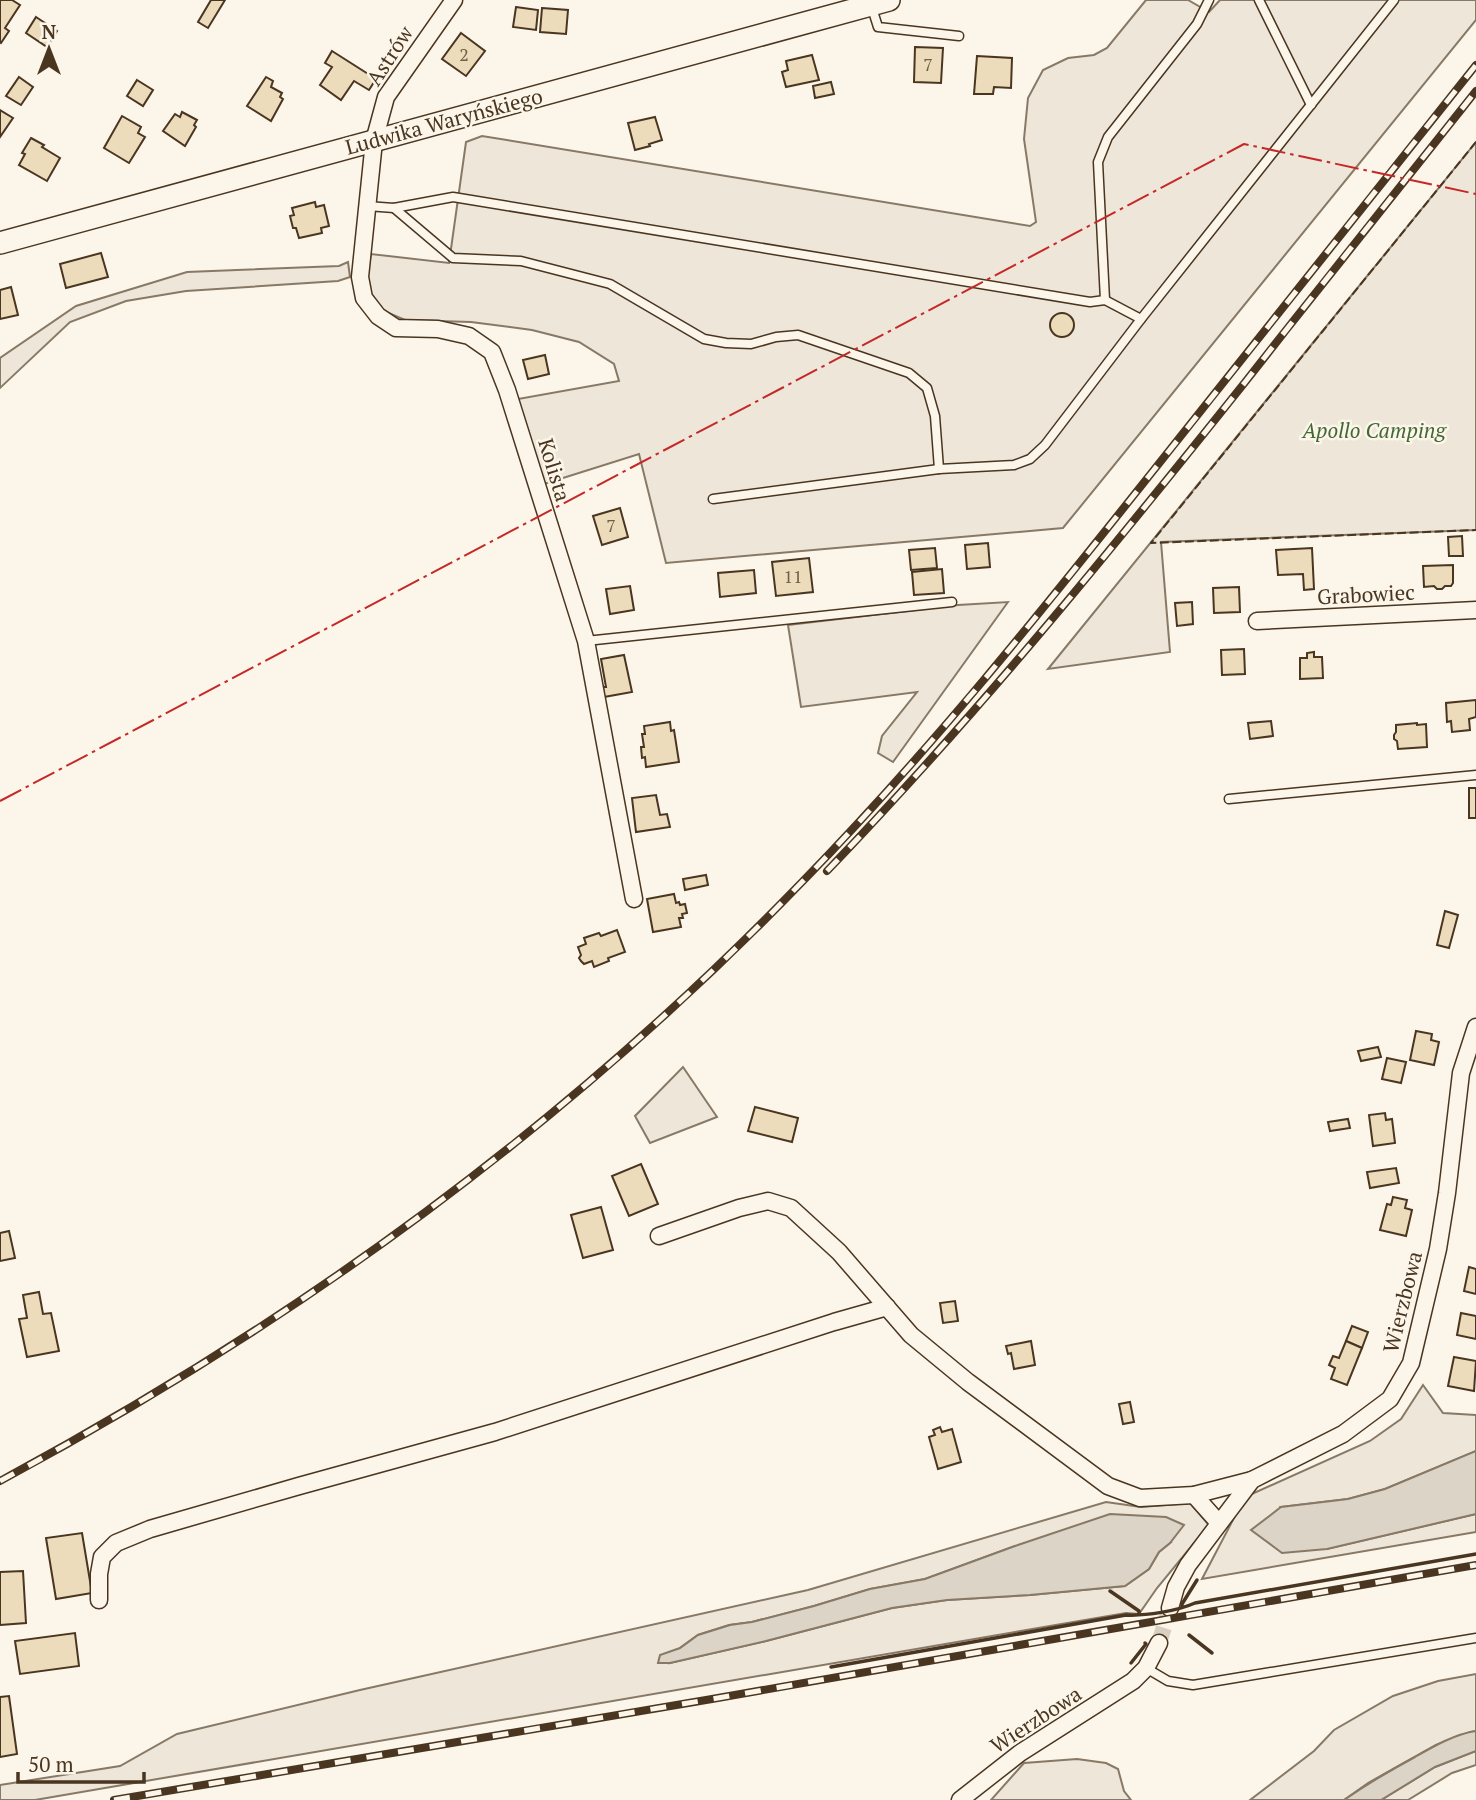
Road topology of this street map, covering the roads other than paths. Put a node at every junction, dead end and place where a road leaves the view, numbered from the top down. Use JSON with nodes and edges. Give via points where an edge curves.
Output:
{"nodes":[{"id":1,"x":454,"y":0,"type":"edge"},
{"id":2,"x":1209,"y":0,"type":"edge"},
{"id":3,"x":1259,"y":0,"type":"edge"},
{"id":4,"x":1394,"y":0,"type":"edge"},
{"id":5,"x":880,"y":2,"type":"edge"},
{"id":6,"x":959,"y":36,"type":"dead end"},
{"id":7,"x":1311,"y":105,"type":"junction"},
{"id":8,"x":374,"y":141,"type":"junction"},
{"id":9,"x":367,"y":206,"type":"junction"},
{"id":10,"x":394,"y":208,"type":"junction"},
{"id":11,"x":0,"y":243,"type":"edge"},
{"id":12,"x":1105,"y":300,"type":"junction"},
{"id":13,"x":1140,"y":319,"type":"junction"},
{"id":14,"x":939,"y":469,"type":"junction"},
{"id":15,"x":713,"y":499,"type":"dead end"},
{"id":16,"x":952,"y":601,"type":"dead end"},
{"id":17,"x":1476,"y":610,"type":"edge"},
{"id":18,"x":1258,"y":621,"type":"dead end"},
{"id":19,"x":586,"y":641,"type":"junction"},
{"id":20,"x":1476,"y":775,"type":"edge"},
{"id":21,"x":1229,"y":799,"type":"dead end"},
{"id":22,"x":634,"y":898,"type":"dead end"},
{"id":23,"x":1476,"y":1027,"type":"edge"},
{"id":24,"x":659,"y":1236,"type":"dead end"},
{"id":25,"x":887,"y":1307,"type":"junction"},
{"id":26,"x":1252,"y":1480,"type":"junction"},
{"id":27,"x":1194,"y":1495,"type":"junction"},
{"id":28,"x":1219,"y":1523,"type":"junction"},
{"id":29,"x":99,"y":1600,"type":"dead end"},
{"id":30,"x":1170,"y":1608,"type":"tunnel mouth"},
{"id":31,"x":1476,"y":1638,"type":"edge"},
{"id":32,"x":1159,"y":1643,"type":"tunnel mouth"},
{"id":33,"x":1146,"y":1668,"type":"junction"},
{"id":34,"x":960,"y":1800,"type":"edge"}],
"edges":[{"from":1,"to":8,"type":"street","name":"Astrów","via":[[386,97]]},
{"from":2,"to":12,"type":"lane","via":[[1197,24],[1108,137],[1098,162]]},
{"from":3,"to":7,"type":"lane"},
{"from":4,"to":7,"type":"lane"},
{"from":5,"to":6,"type":"lane","via":[[878,27]]},
{"from":5,"to":8,"type":"street","name":"Ludwika Waryńskiego"},
{"from":7,"to":13,"type":"lane"},
{"from":8,"to":9,"type":"street","name":"Kolista"},
{"from":8,"to":11,"type":"street","name":"Ludwika Waryńskiego"},
{"from":9,"to":10,"type":"lane"},
{"from":9,"to":19,"type":"street","name":"Kolista","via":[[360,277],[364,298],[378,316],[396,328],[438,329],[469,336],[492,352]]},
{"from":10,"to":12,"type":"lane","via":[[453,197],[1076,300]]},
{"from":10,"to":14,"type":"lane","via":[[453,258],[521,261],[610,284],[704,339],[751,344],[798,335],[909,373],[927,388],[935,416]]},
{"from":12,"to":13,"type":"lane"},
{"from":13,"to":14,"type":"lane","via":[[1030,459],[1014,465]]},
{"from":14,"to":15,"type":"lane"},
{"from":16,"to":19,"type":"lane"},
{"from":17,"to":18,"type":"street","name":"Grabowiec"},
{"from":19,"to":22,"type":"street","name":"Kolista"},
{"from":20,"to":21,"type":"lane"},
{"from":23,"to":26,"type":"street","name":"Wierzbowa","via":[[1461,1073],[1438,1249],[1411,1363],[1390,1399],[1343,1434]]},
{"from":24,"to":25,"type":"street","via":[[768,1200],[791,1209],[839,1252]]},
{"from":25,"to":27,"type":"street","via":[[911,1335],[968,1382],[1108,1486],[1140,1498]]},
{"from":25,"to":29,"type":"street","via":[[495,1432],[150,1530],[116,1543],[102,1557]]},
{"from":26,"to":27,"type":"street"},
{"from":26,"to":28,"type":"street","name":"Wierzbowa"},
{"from":27,"to":28,"type":"street"},
{"from":28,"to":30,"type":"street","name":"Wierzbowa","via":[[1188,1565]]},
{"from":31,"to":33,"type":"lane","via":[[1193,1685],[1168,1681]]},
{"from":32,"to":33,"type":"street","name":"Wierzbowa"},
{"from":33,"to":34,"type":"street","name":"Wierzbowa","via":[[1113,1695],[1020,1753]]}]}
